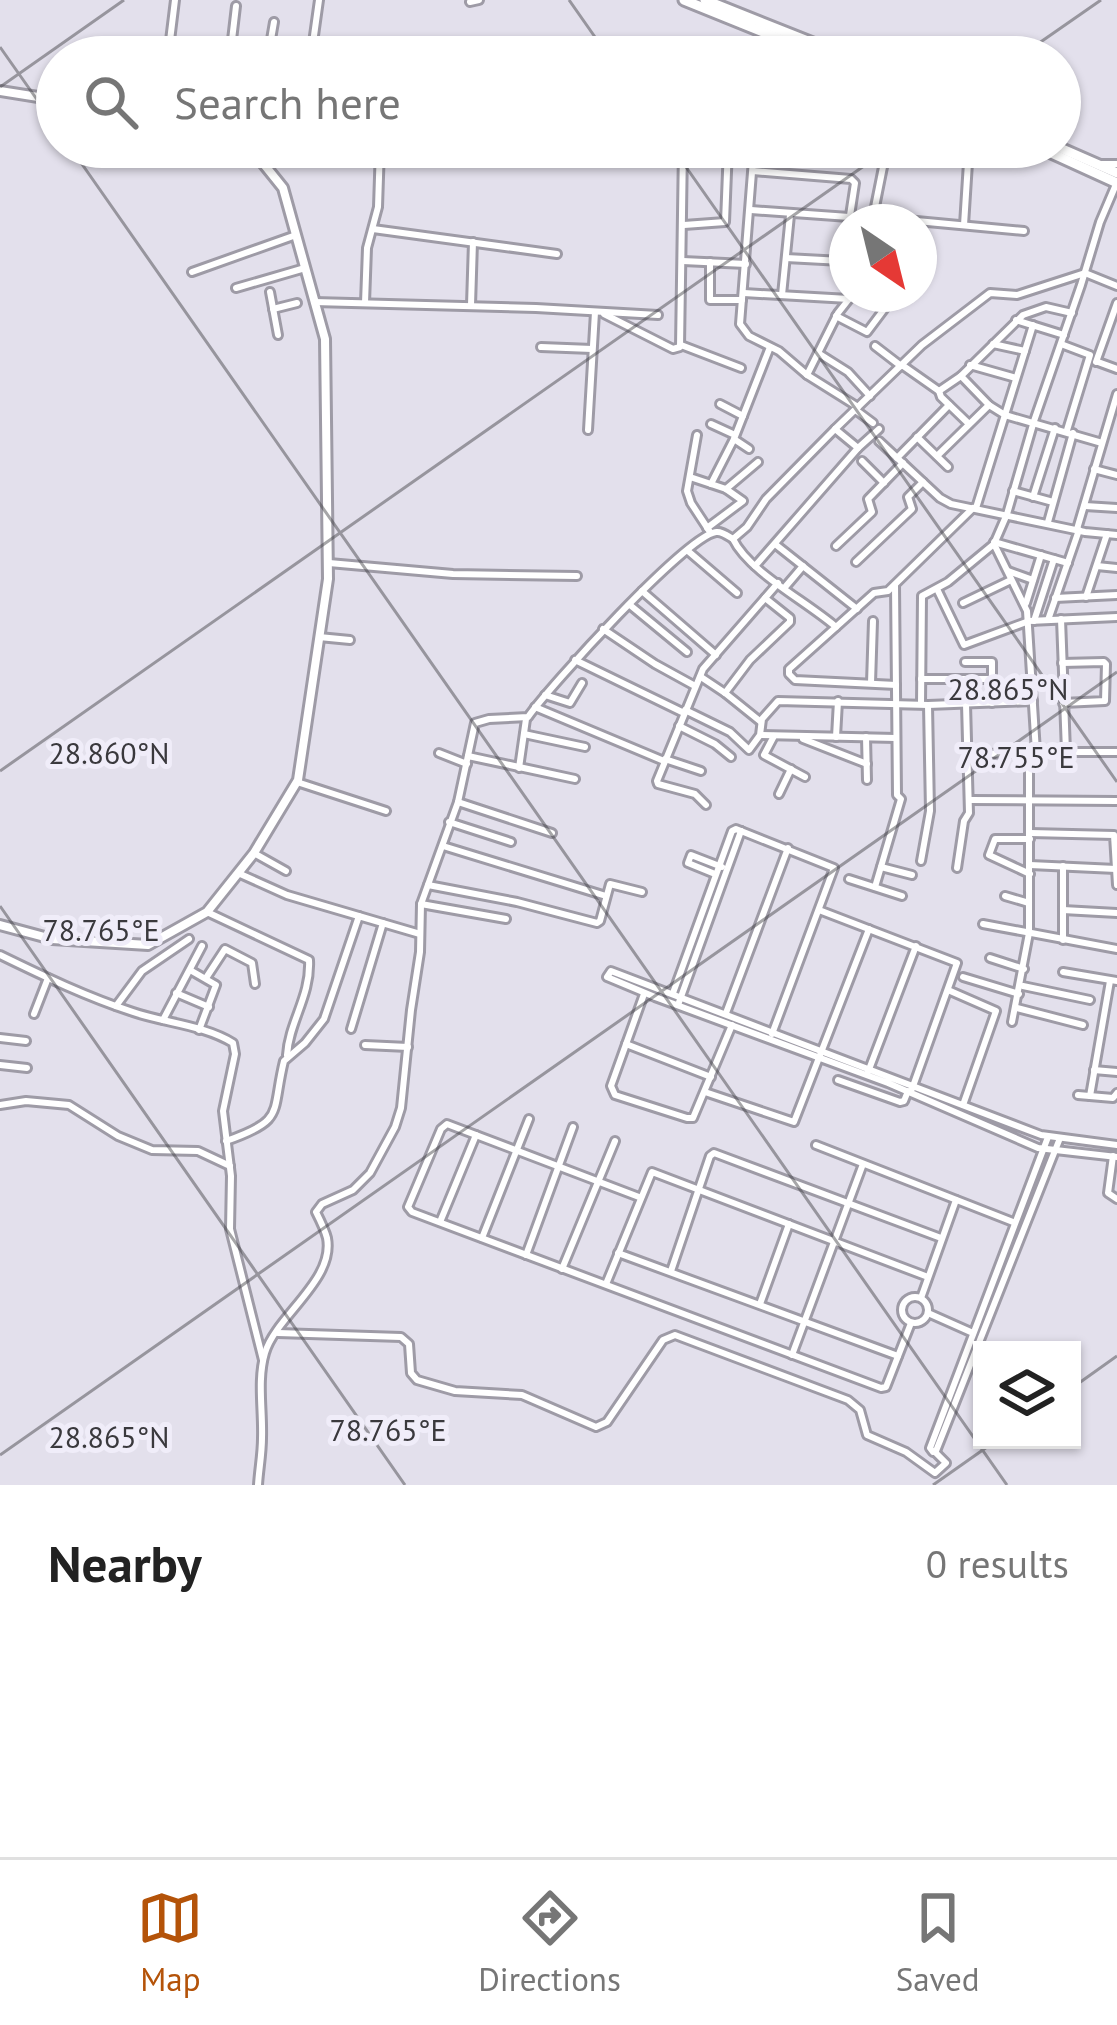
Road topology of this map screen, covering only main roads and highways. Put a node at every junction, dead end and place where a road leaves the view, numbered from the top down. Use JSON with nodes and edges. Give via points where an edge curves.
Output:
{"nodes":[{"id":1,"x":684,"y":0,"type":"edge"},
{"id":2,"x":705,"y":0,"type":"edge"},
{"id":3,"x":773,"y":36,"type":"edge"},
{"id":4,"x":795,"y":36,"type":"edge"},
{"id":5,"x":1081,"y":157,"type":"edge"},
{"id":6,"x":1081,"y":167,"type":"edge"},
{"id":7,"x":1117,"y":173,"type":"edge"},
{"id":8,"x":1117,"y":183,"type":"edge"}],
"edges":[{"from":1,"to":3,"type":"main road"},
{"from":2,"to":4,"type":"main road"},
{"from":5,"to":7,"type":"main road"},
{"from":6,"to":8,"type":"main road"}]}
